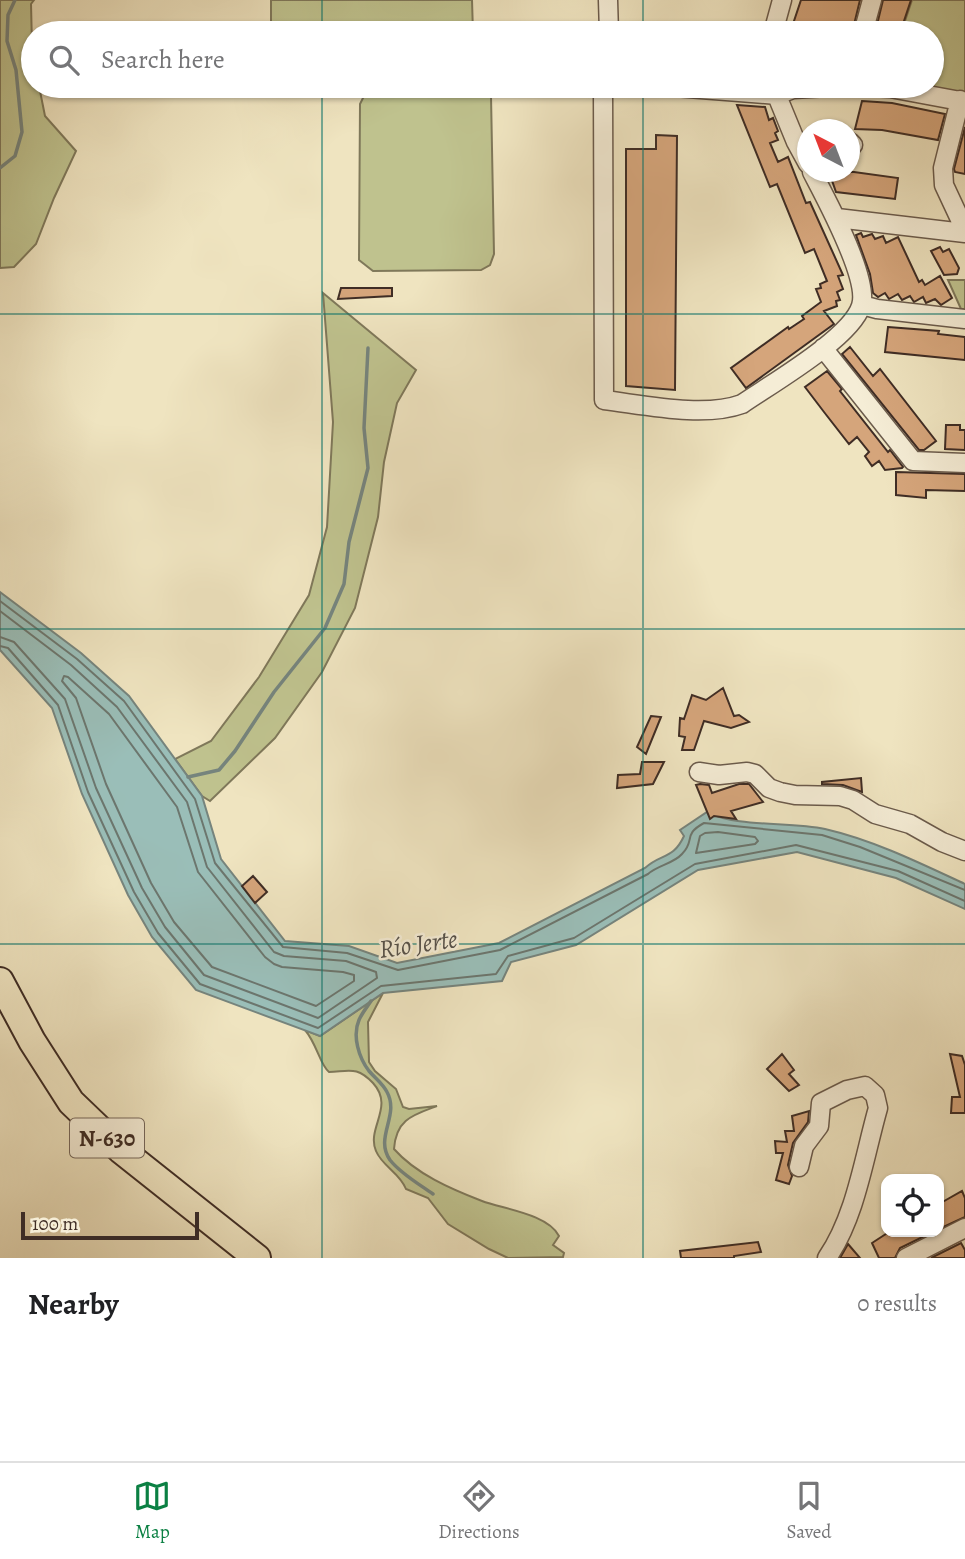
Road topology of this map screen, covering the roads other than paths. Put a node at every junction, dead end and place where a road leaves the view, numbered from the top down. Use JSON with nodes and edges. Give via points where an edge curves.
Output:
{"nodes":[{"id":1,"x":602,"y":0,"type":"edge"},
{"id":2,"x":608,"y":0,"type":"edge"},
{"id":3,"x":782,"y":0,"type":"edge"},
{"id":4,"x":872,"y":0,"type":"edge"},
{"id":5,"x":602,"y":21,"type":"edge"},
{"id":6,"x":609,"y":21,"type":"edge"},
{"id":7,"x":776,"y":21,"type":"edge"},
{"id":8,"x":866,"y":21,"type":"edge"},
{"id":9,"x":603,"y":98,"type":"edge"},
{"id":10,"x":610,"y":98,"type":"edge"},
{"id":11,"x":786,"y":98,"type":"edge"},
{"id":12,"x":944,"y":98,"type":"edge"},
{"id":13,"x":962,"y":101,"type":"edge"},
{"id":14,"x":797,"y":127,"type":"edge"},
{"id":15,"x":817,"y":182,"type":"edge"},
{"id":16,"x":837,"y":218,"type":"junction"},
{"id":17,"x":965,"y":231,"type":"edge"},
{"id":18,"x":862,"y":305,"type":"junction"},
{"id":19,"x":965,"y":319,"type":"edge"},
{"id":20,"x":823,"y":348,"type":"junction"},
{"id":21,"x":609,"y":400,"type":"junction"},
{"id":22,"x":965,"y":463,"type":"edge"},
{"id":23,"x":699,"y":772,"type":"dead end"},
{"id":24,"x":965,"y":851,"type":"edge"},
{"id":25,"x":0,"y":981,"type":"edge"},
{"id":26,"x":799,"y":1167,"type":"dead end"},
{"id":27,"x":965,"y":1228,"type":"edge"},
{"id":28,"x":257,"y":1258,"type":"edge"},
{"id":29,"x":827,"y":1258,"type":"edge"},
{"id":30,"x":906,"y":1258,"type":"edge"}],
"edges":[{"from":1,"to":5,"type":"street"},
{"from":2,"to":6,"type":"street"},
{"from":3,"to":7,"type":"street"},
{"from":4,"to":8,"type":"street"},
{"from":9,"to":21,"type":"street"},
{"from":10,"to":21,"type":"street"},
{"from":11,"to":14,"type":"street"},
{"from":12,"to":13,"type":"street"},
{"from":13,"to":17,"type":"street","via":[[943,168],[944,185]]},
{"from":15,"to":16,"type":"street"},
{"from":16,"to":17,"type":"street"},
{"from":16,"to":18,"type":"street","via":[[859,279]]},
{"from":18,"to":19,"type":"street"},
{"from":18,"to":20,"type":"street","via":[[846,330]]},
{"from":20,"to":21,"type":"street","via":[[727,410]]},
{"from":20,"to":22,"type":"street","via":[[913,461]]},
{"from":23,"to":24,"type":"street","via":[[747,772],[779,792],[840,796]]},
{"from":25,"to":28,"type":"highway","number":"N-630","via":[[71,1102],[121,1150]]},
{"from":26,"to":29,"type":"street","via":[[804,1146],[819,1126],[821,1103],[865,1086],[875,1095],[878,1108],[848,1217]]},
{"from":27,"to":30,"type":"street"}]}
